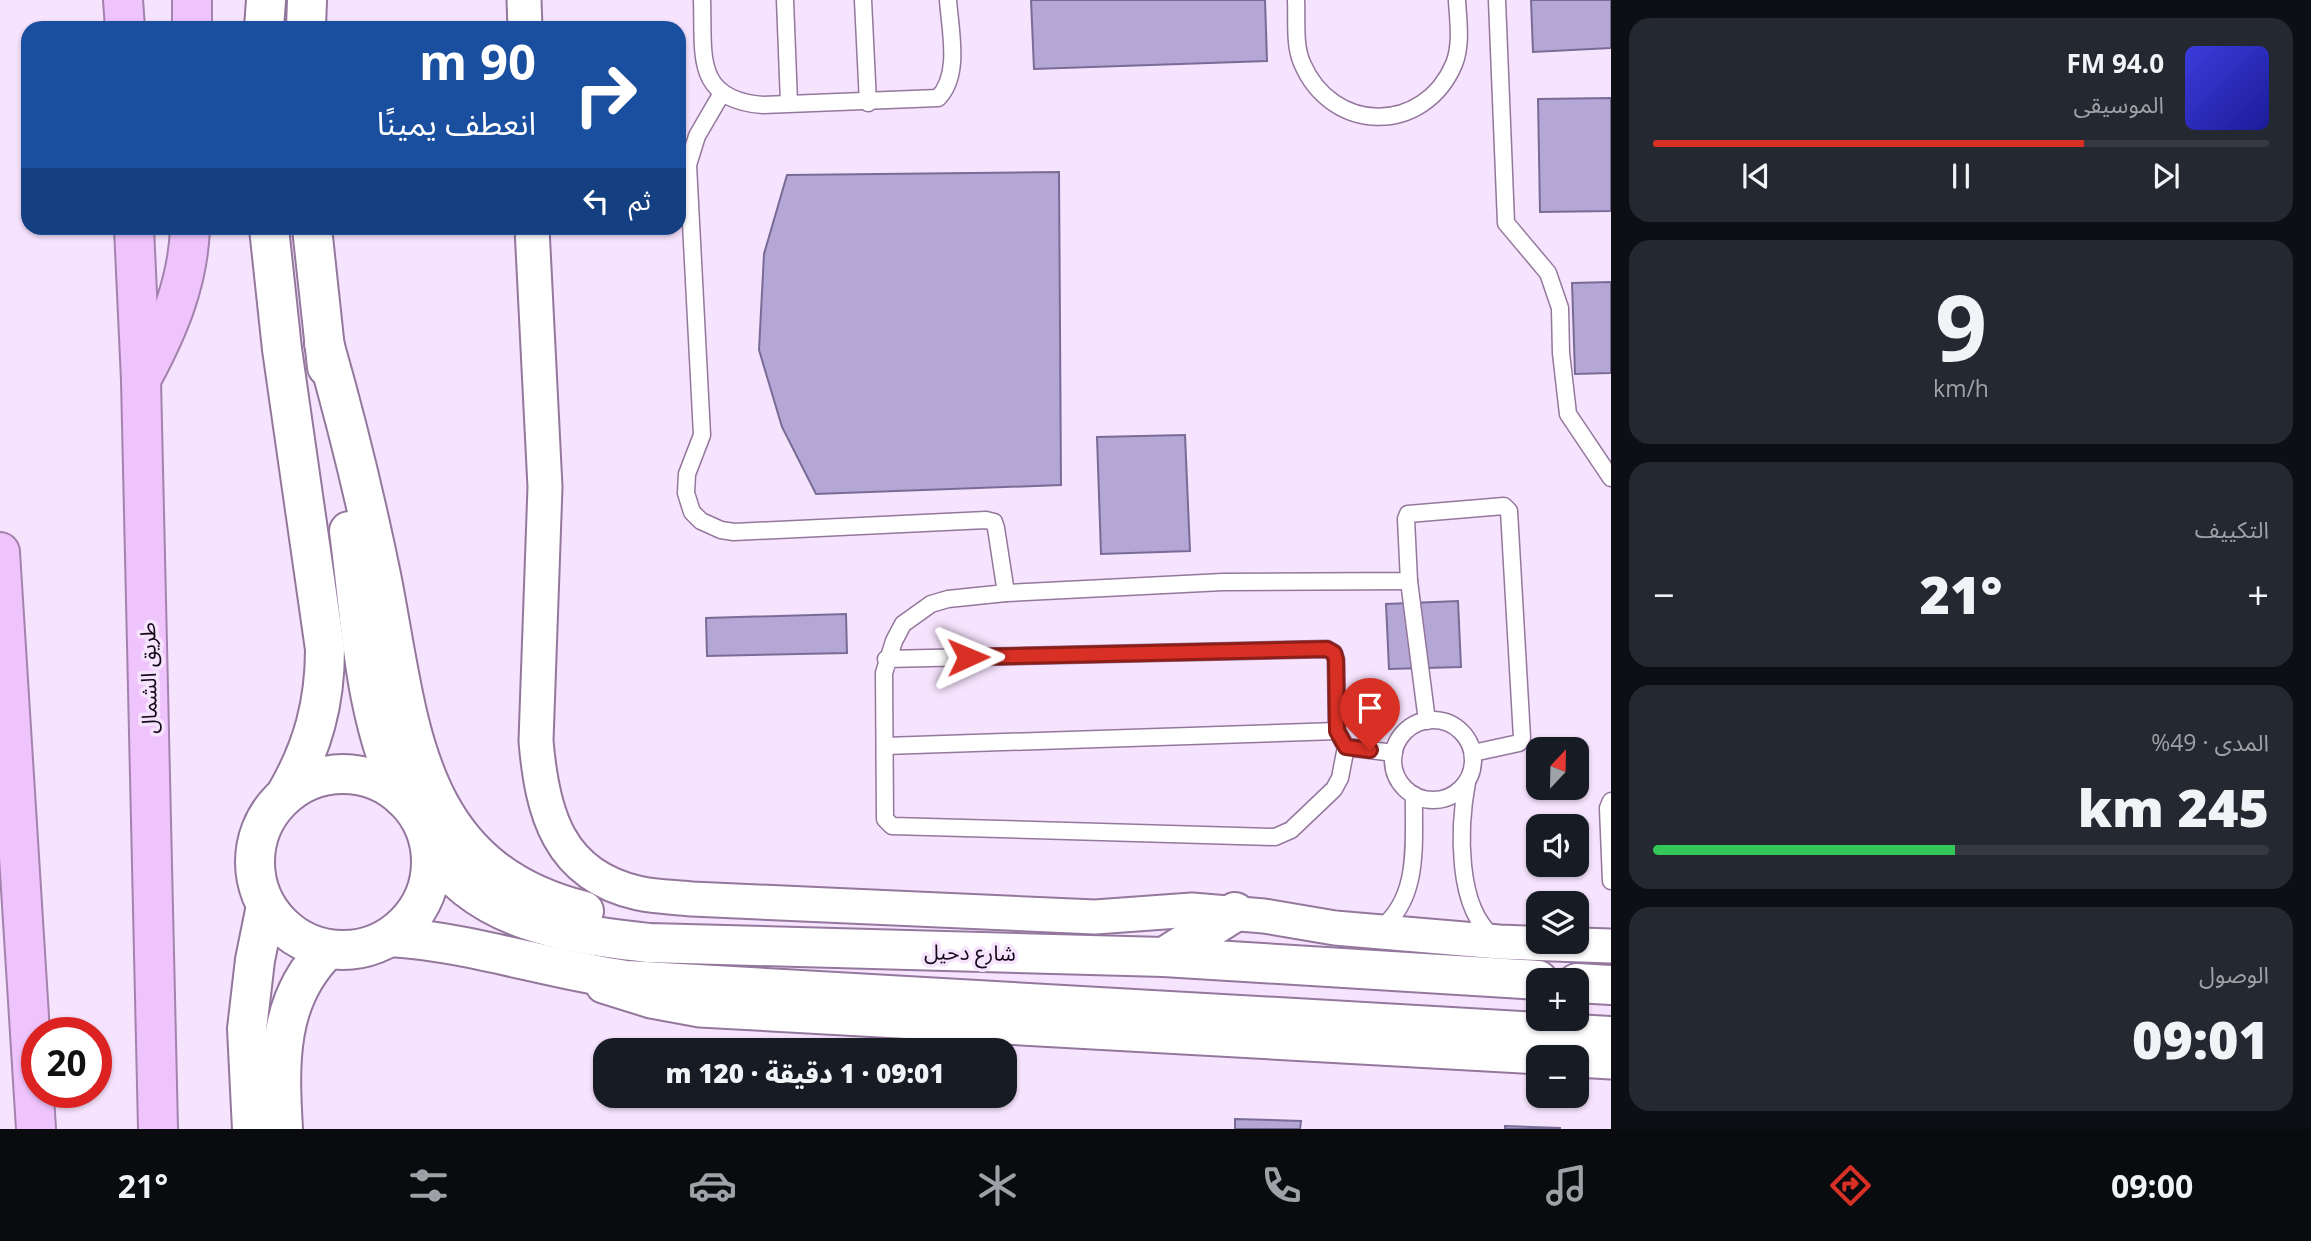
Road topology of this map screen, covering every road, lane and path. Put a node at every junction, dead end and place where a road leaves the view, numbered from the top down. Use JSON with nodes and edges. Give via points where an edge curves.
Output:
{"nodes":[{"id":1,"x":123,"y":0,"type":"edge"},
{"id":2,"x":192,"y":0,"type":"edge"},
{"id":3,"x":265,"y":0,"type":"edge"},
{"id":4,"x":307,"y":0,"type":"edge"},
{"id":5,"x":524,"y":0,"type":"edge"},
{"id":6,"x":702,"y":0,"type":"edge"},
{"id":7,"x":785,"y":0,"type":"edge"},
{"id":8,"x":863,"y":0,"type":"edge"},
{"id":9,"x":948,"y":0,"type":"edge"},
{"id":10,"x":1296,"y":0,"type":"edge"},
{"id":11,"x":1457,"y":0,"type":"edge"},
{"id":12,"x":1497,"y":0,"type":"edge"},
{"id":13,"x":124,"y":21,"type":"edge"},
{"id":14,"x":192,"y":21,"type":"edge"},
{"id":15,"x":264,"y":21,"type":"edge"},
{"id":16,"x":306,"y":21,"type":"edge"},
{"id":17,"x":525,"y":21,"type":"edge"},
{"id":18,"x":722,"y":93,"type":"junction"},
{"id":19,"x":789,"y":103,"type":"junction"},
{"id":20,"x":868,"y":103,"type":"junction"},
{"id":21,"x":134,"y":235,"type":"edge"},
{"id":22,"x":189,"y":235,"type":"edge"},
{"id":23,"x":271,"y":235,"type":"edge"},
{"id":24,"x":313,"y":235,"type":"edge"},
{"id":25,"x":532,"y":235,"type":"edge"},
{"id":26,"x":324,"y":343,"type":"junction"},
{"id":27,"x":141,"y":380,"type":"junction"},
{"id":28,"x":1611,"y":478,"type":"edge"},
{"id":29,"x":0,"y":552,"type":"edge"},
{"id":30,"x":1409,"y":581,"type":"junction"},
{"id":31,"x":1006,"y":593,"type":"junction"},
{"id":32,"x":886,"y":659,"type":"junction"},
{"id":33,"x":1427,"y":721,"type":"junction"},
{"id":34,"x":1337,"y":731,"type":"junction"},
{"id":35,"x":885,"y":746,"type":"junction"},
{"id":36,"x":1346,"y":747,"type":"junction"},
{"id":37,"x":1394,"y":753,"type":"junction"},
{"id":38,"x":1473,"y":753,"type":"junction"},
{"id":39,"x":1467,"y":782,"type":"junction"},
{"id":40,"x":286,"y":794,"type":"junction"},
{"id":41,"x":1414,"y":795,"type":"junction"},
{"id":42,"x":404,"y":798,"type":"junction"},
{"id":43,"x":1611,"y":801,"type":"edge"},
{"id":44,"x":430,"y":848,"type":"junction"},
{"id":45,"x":1611,"y":881,"type":"edge"},
{"id":46,"x":266,"y":906,"type":"junction"},
{"id":47,"x":1235,"y":912,"type":"junction"},
{"id":48,"x":1377,"y":932,"type":"junction"},
{"id":49,"x":390,"y":937,"type":"junction"},
{"id":50,"x":1499,"y":942,"type":"junction"},
{"id":51,"x":1611,"y":946,"type":"edge"},
{"id":52,"x":792,"y":947,"type":"junction"},
{"id":53,"x":328,"y":949,"type":"junction"},
{"id":54,"x":1164,"y":957,"type":"junction"},
{"id":55,"x":572,"y":973,"type":"junction"},
{"id":56,"x":1526,"y":979,"type":"edge"},
{"id":57,"x":1589,"y":984,"type":"edge"},
{"id":58,"x":1611,"y":985,"type":"edge"},
{"id":59,"x":1172,"y":1009,"type":"junction"},
{"id":60,"x":1611,"y":1036,"type":"edge"},
{"id":61,"x":1241,"y":1038,"type":"junction"},
{"id":62,"x":1526,"y":1056,"type":"edge"},
{"id":63,"x":1589,"y":1061,"type":"edge"},
{"id":64,"x":1611,"y":1062,"type":"edge"},
{"id":65,"x":36,"y":1129,"type":"edge"},
{"id":66,"x":158,"y":1129,"type":"edge"},
{"id":67,"x":252,"y":1129,"type":"edge"},
{"id":68,"x":283,"y":1129,"type":"edge"}],
"edges":[{"from":1,"to":13,"type":"highway"},
{"from":2,"to":14,"type":"highway"},
{"from":3,"to":15,"type":"main road"},
{"from":4,"to":16,"type":"main road"},
{"from":5,"to":17,"type":"street"},
{"from":6,"to":18,"type":"lane","via":[[705,72]]},
{"from":7,"to":19,"type":"lane"},
{"from":8,"to":20,"type":"lane"},
{"from":9,"to":20,"type":"lane","via":[[952,64],[948,87],[938,98],[928,100]]},
{"from":10,"to":11,"type":"lane","via":[[1297,44],[1312,84],[1347,111],[1389,116],[1410,111],[1442,85],[1458,47]]},
{"from":12,"to":28,"type":"lane","via":[[1506,223],[1548,272],[1560,308],[1568,414]]},
{"from":18,"to":19,"type":"lane","via":[[740,103]]},
{"from":18,"to":31,"type":"lane","via":[[697,135],[688,165],[702,435],[685,484],[692,512],[709,526],[734,532],[994,522]]},
{"from":19,"to":20,"type":"lane"},
{"from":21,"to":27,"type":"highway","name":"طريق الشمال"},
{"from":22,"to":27,"type":"highway","via":[[181,291]]},
{"from":23,"to":40,"type":"main road","via":[[282,349],[325,649],[321,710],[313,739]]},
{"from":24,"to":26,"type":"main road"},
{"from":25,"to":47,"type":"street","name":"شارع دحيل","via":[[545,487],[536,741],[550,822],[569,854],[601,877],[637,893],[692,899],[1096,917],[1192,910]]},
{"from":26,"to":42,"type":"main road","via":[[369,689],[378,739]]},
{"from":26,"to":52,"type":"main road","via":[[369,520],[414,745],[449,822],[469,849],[517,884],[572,908],[735,930]]},
{"from":27,"to":66,"type":"highway","name":"طريق الشمال"},
{"from":29,"to":65,"type":"highway"},
{"from":30,"to":31,"type":"lane","via":[[1223,583]]},
{"from":30,"to":33,"type":"lane"},
{"from":30,"to":38,"type":"lane","via":[[1408,514],[1507,508],[1522,738],[1519,743]]},
{"from":31,"to":32,"type":"lane","via":[[931,604],[903,624]]},
{"from":32,"to":34,"type":"lane","via":[[1327,649],[1336,660]]},
{"from":32,"to":35,"type":"lane"},
{"from":33,"to":37,"type":"lane","via":[[1406,732]]},
{"from":33,"to":38,"type":"lane","via":[[1452,724]]},
{"from":34,"to":35,"type":"lane"},
{"from":34,"to":36,"type":"lane"},
{"from":35,"to":36,"type":"lane","via":[[885,819],[892,826],[1275,837],[1291,830],[1334,789]]},
{"from":36,"to":37,"type":"lane"},
{"from":37,"to":41,"type":"lane","via":[[1397,777]]},
{"from":38,"to":39,"type":"lane"},
{"from":39,"to":41,"type":"lane","via":[[1443,799]]},
{"from":39,"to":50,"type":"lane","via":[[1462,819],[1469,896],[1482,927]]},
{"from":40,"to":42,"type":"main road","via":[[333,774],[383,783]]},
{"from":40,"to":46,"type":"main road","via":[[270,812],[254,858]]},
{"from":41,"to":48,"type":"lane","via":[[1410,887],[1396,914]]},
{"from":42,"to":44,"type":"main road","via":[[422,824]]},
{"from":43,"to":45,"type":"lane"},
{"from":44,"to":49,"type":"main road","via":[[430,874],[423,898],[410,920]]},
{"from":44,"to":52,"type":"main road","name":"شارع دحيل","via":[[443,868],[479,900],[536,922],[649,943]]},
{"from":46,"to":53,"type":"main road","via":[[293,933]]},
{"from":46,"to":67,"type":"main road","via":[[247,1029]]},
{"from":47,"to":48,"type":"street","name":"شارع دحيل"},
{"from":47,"to":54,"type":"main road"},
{"from":48,"to":50,"type":"street","name":"شارع دحيل"},
{"from":49,"to":53,"type":"main road","via":[[349,950]]},
{"from":49,"to":55,"type":"main road","via":[[469,947]]},
{"from":50,"to":51,"type":"street","name":"شارع دحيل"},
{"from":52,"to":54,"type":"main road","name":"شارع دحيل"},
{"from":53,"to":68,"type":"main road","via":[[304,976],[285,1024]]},
{"from":54,"to":56,"type":"main road","name":"شارع دحيل"},
{"from":55,"to":59,"type":"main road","via":[[626,980]]},
{"from":55,"to":61,"type":"street","via":[[650,1002],[700,1010]]},
{"from":57,"to":58,"type":"main road"},
{"from":59,"to":60,"type":"main road"},
{"from":59,"to":61,"type":"main road"},
{"from":61,"to":62,"type":"street"},
{"from":63,"to":64,"type":"street"}]}
